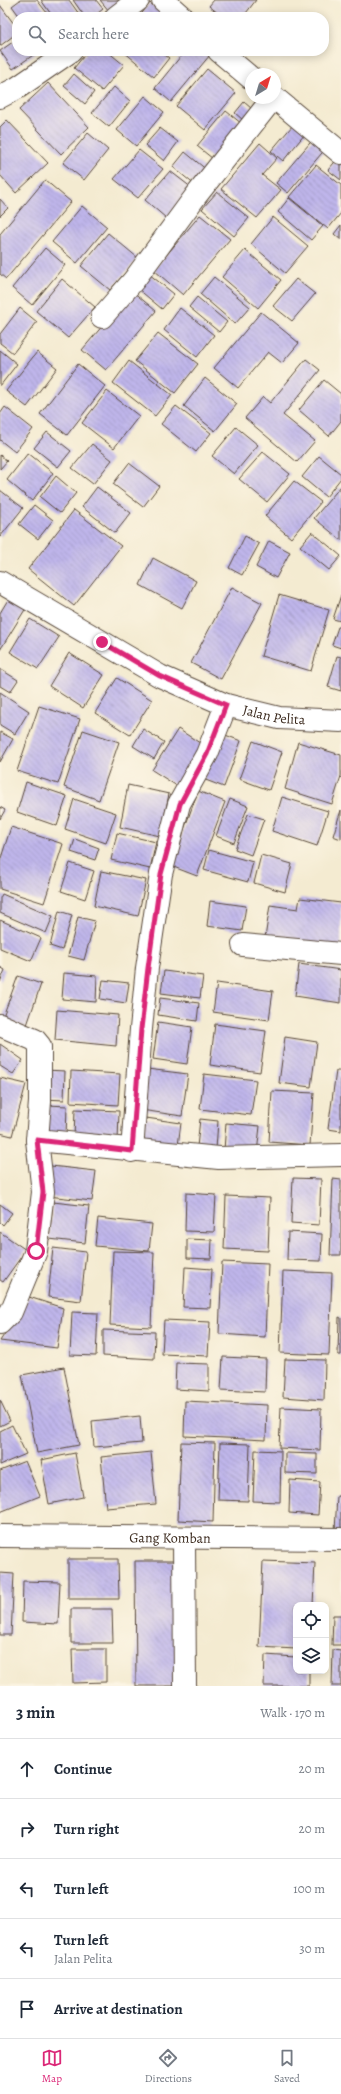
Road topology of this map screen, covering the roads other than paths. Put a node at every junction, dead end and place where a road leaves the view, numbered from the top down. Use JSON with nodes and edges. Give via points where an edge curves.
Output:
{"nodes":[{"id":1,"x":138,"y":0,"type":"edge"},
{"id":2,"x":163,"y":0,"type":"edge"},
{"id":3,"x":122,"y":12,"type":"edge"},
{"id":4,"x":176,"y":12,"type":"edge"},
{"id":5,"x":64,"y":56,"type":"edge"},
{"id":6,"x":225,"y":56,"type":"edge"},
{"id":7,"x":245,"y":73,"type":"edge"},
{"id":8,"x":0,"y":97,"type":"edge"},
{"id":9,"x":269,"y":104,"type":"edge"},
{"id":10,"x":281,"y":104,"type":"edge"},
{"id":11,"x":341,"y":153,"type":"edge"},
{"id":12,"x":102,"y":317,"type":"dead end"},
{"id":13,"x":0,"y":582,"type":"edge"},
{"id":14,"x":226,"y":705,"type":"junction"},
{"id":15,"x":341,"y":721,"type":"edge"},
{"id":16,"x":244,"y":945,"type":"dead end"},
{"id":17,"x":341,"y":954,"type":"edge"},
{"id":18,"x":0,"y":1025,"type":"edge"},
{"id":19,"x":37,"y":1140,"type":"junction"},
{"id":20,"x":132,"y":1151,"type":"junction"},
{"id":21,"x":341,"y":1155,"type":"edge"},
{"id":22,"x":0,"y":1323,"type":"edge"},
{"id":23,"x":0,"y":1536,"type":"edge"},
{"id":24,"x":184,"y":1539,"type":"junction"},
{"id":25,"x":341,"y":1539,"type":"edge"},
{"id":26,"x":185,"y":1686,"type":"edge"}],
"edges":[{"from":1,"to":3,"type":"street"},
{"from":2,"to":4,"type":"street"},
{"from":5,"to":8,"type":"street"},
{"from":6,"to":7,"type":"street"},
{"from":9,"to":12,"type":"street","via":[[195,197],[134,280]]},
{"from":10,"to":11,"type":"street"},
{"from":13,"to":14,"type":"street","name":"Jalan Pelita","via":[[160,676]]},
{"from":14,"to":15,"type":"street","name":"Jalan Pelita","via":[[279,718]]},
{"from":14,"to":20,"type":"street","via":[[207,754],[180,804],[161,874],[145,991]]},
{"from":16,"to":17,"type":"street"},
{"from":18,"to":19,"type":"street","via":[[38,1042],[40,1102]]},
{"from":19,"to":20,"type":"street"},
{"from":19,"to":22,"type":"street","via":[[43,1192],[36,1251],[11,1312]]},
{"from":20,"to":21,"type":"street","via":[[219,1158]]},
{"from":23,"to":24,"type":"street","name":"Gang Komban","via":[[132,1536]]},
{"from":24,"to":25,"type":"street","name":"Gang Komban"},
{"from":24,"to":26,"type":"street"}]}
